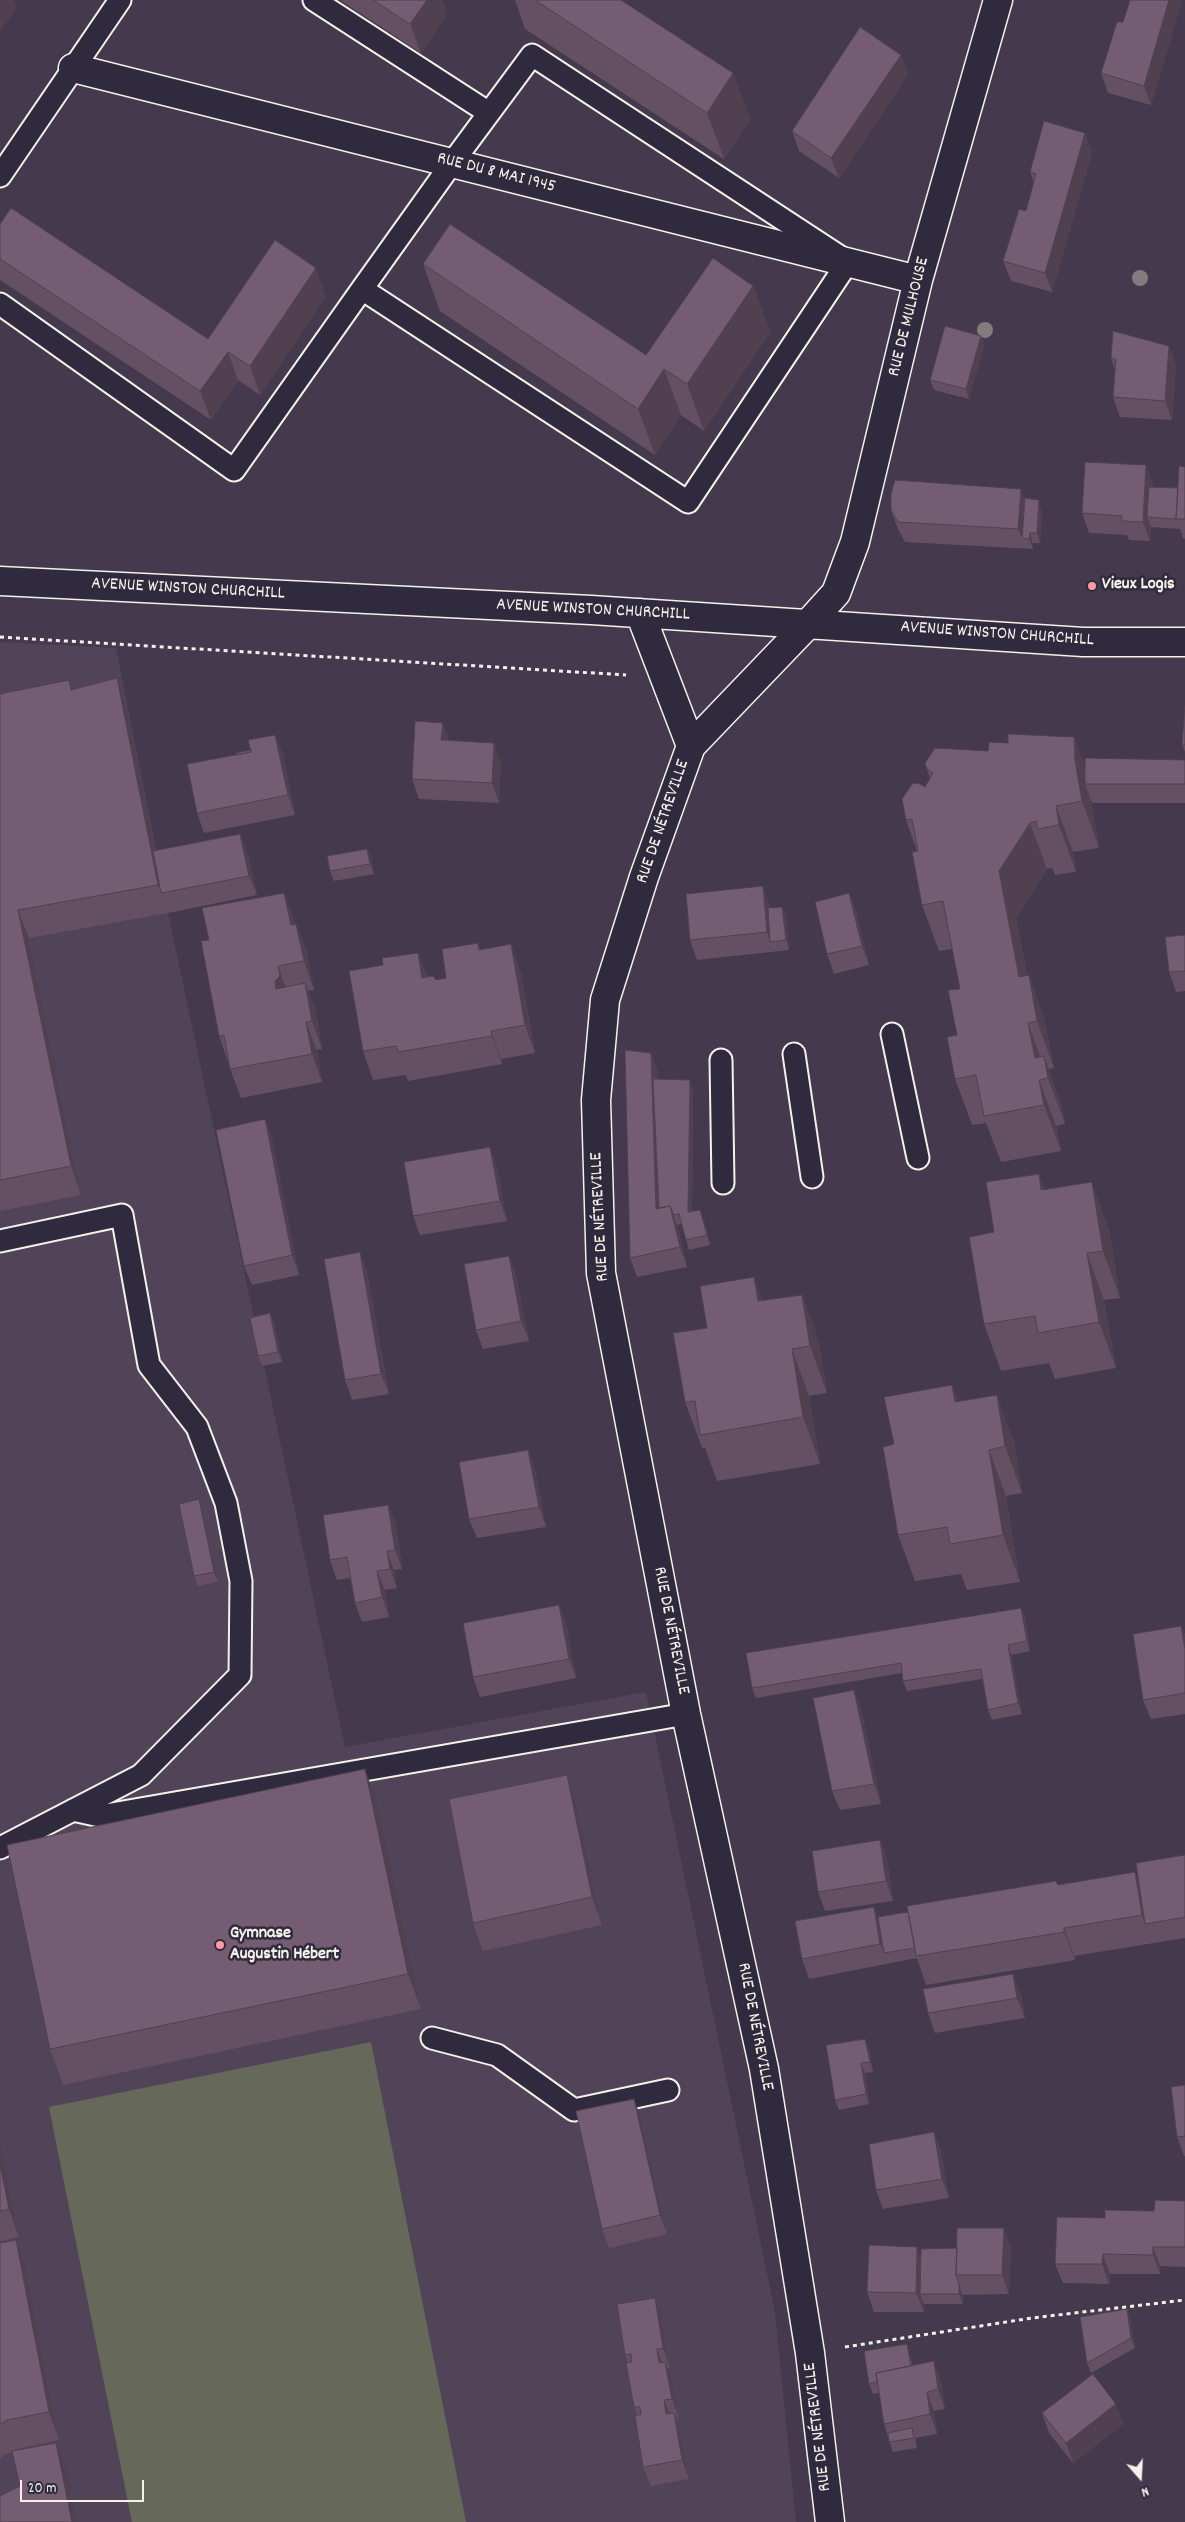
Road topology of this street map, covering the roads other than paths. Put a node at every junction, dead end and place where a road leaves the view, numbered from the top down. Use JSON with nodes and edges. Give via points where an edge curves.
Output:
{"nodes":[{"id":1,"x":120,"y":0,"type":"edge"},
{"id":2,"x":314,"y":0,"type":"edge"},
{"id":3,"x":998,"y":0,"type":"edge"},
{"id":4,"x":73,"y":68,"type":"junction"},
{"id":5,"x":489,"y":113,"type":"junction"},
{"id":6,"x":452,"y":163,"type":"junction"},
{"id":7,"x":0,"y":176,"type":"edge"},
{"id":8,"x":848,"y":262,"type":"junction"},
{"id":9,"x":918,"y":280,"type":"junction"},
{"id":10,"x":362,"y":289,"type":"junction"},
{"id":11,"x":0,"y":304,"type":"edge"},
{"id":12,"x":0,"y":581,"type":"edge"},
{"id":13,"x":640,"y":613,"type":"junction"},
{"id":14,"x":807,"y":625,"type":"junction"},
{"id":15,"x":1185,"y":642,"type":"edge"},
{"id":16,"x":691,"y":746,"type":"junction"},
{"id":17,"x":892,"y":1034,"type":"dead end"},
{"id":18,"x":794,"y":1054,"type":"dead end"},
{"id":19,"x":721,"y":1060,"type":"dead end"},
{"id":20,"x":918,"y":1158,"type":"dead end"},
{"id":21,"x":812,"y":1177,"type":"dead end"},
{"id":22,"x":723,"y":1183,"type":"dead end"},
{"id":23,"x":0,"y":1242,"type":"edge"},
{"id":24,"x":686,"y":1714,"type":"junction"},
{"id":25,"x":74,"y":1810,"type":"junction"},
{"id":26,"x":0,"y":1848,"type":"edge"},
{"id":27,"x":432,"y":2038,"type":"dead end"},
{"id":28,"x":668,"y":2090,"type":"dead end"},
{"id":29,"x":830,"y":2522,"type":"edge"}],
"edges":[{"from":1,"to":4,"type":"lane"},
{"from":2,"to":5,"type":"lane"},
{"from":3,"to":9,"type":"street","name":"RUE DE MULHOUSE"},
{"from":4,"to":6,"type":"street","name":"RUE DU 8 MAI 1945"},
{"from":4,"to":7,"type":"lane"},
{"from":5,"to":6,"type":"lane"},
{"from":5,"to":8,"type":"lane","via":[[532,56]]},
{"from":6,"to":8,"type":"street","name":"RUE DU 8 MAI 1945"},
{"from":6,"to":10,"type":"lane"},
{"from":8,"to":9,"type":"street","name":"RUE DU 8 MAI 1945"},
{"from":8,"to":10,"type":"lane","via":[[688,502]]},
{"from":9,"to":14,"type":"street","name":"RUE DE MULHOUSE","via":[[855,542],[836,593]]},
{"from":10,"to":11,"type":"lane","via":[[234,470]]},
{"from":12,"to":13,"type":"street","name":"AVENUE WINSTON CHURCHILL"},
{"from":13,"to":14,"type":"street","name":"AVENUE WINSTON CHURCHILL"},
{"from":13,"to":16,"type":"street","name":"RUE DE NÉTREVILLE"},
{"from":14,"to":15,"type":"street","name":"AVENUE WINSTON CHURCHILL","via":[[1083,642]]},
{"from":14,"to":16,"type":"street","name":"RUE DE NÉTREVILLE"},
{"from":16,"to":24,"type":"street","name":"RUE DE NÉTREVILLE","via":[[644,877],[605,1000],[596,1100],[601,1273]]},
{"from":17,"to":20,"type":"lane"},
{"from":18,"to":21,"type":"lane"},
{"from":19,"to":22,"type":"lane"},
{"from":23,"to":25,"type":"lane","via":[[122,1215],[150,1365],[198,1427],[226,1502],[241,1581],[240,1675],[141,1775]]},
{"from":24,"to":25,"type":"lane","via":[[100,1816]]},
{"from":24,"to":29,"type":"street","name":"RUE DE NÉTREVILLE","via":[[761,2054],[810,2353]]},
{"from":25,"to":26,"type":"lane"},
{"from":27,"to":28,"type":"lane","via":[[498,2055],[574,2110]]}]}
